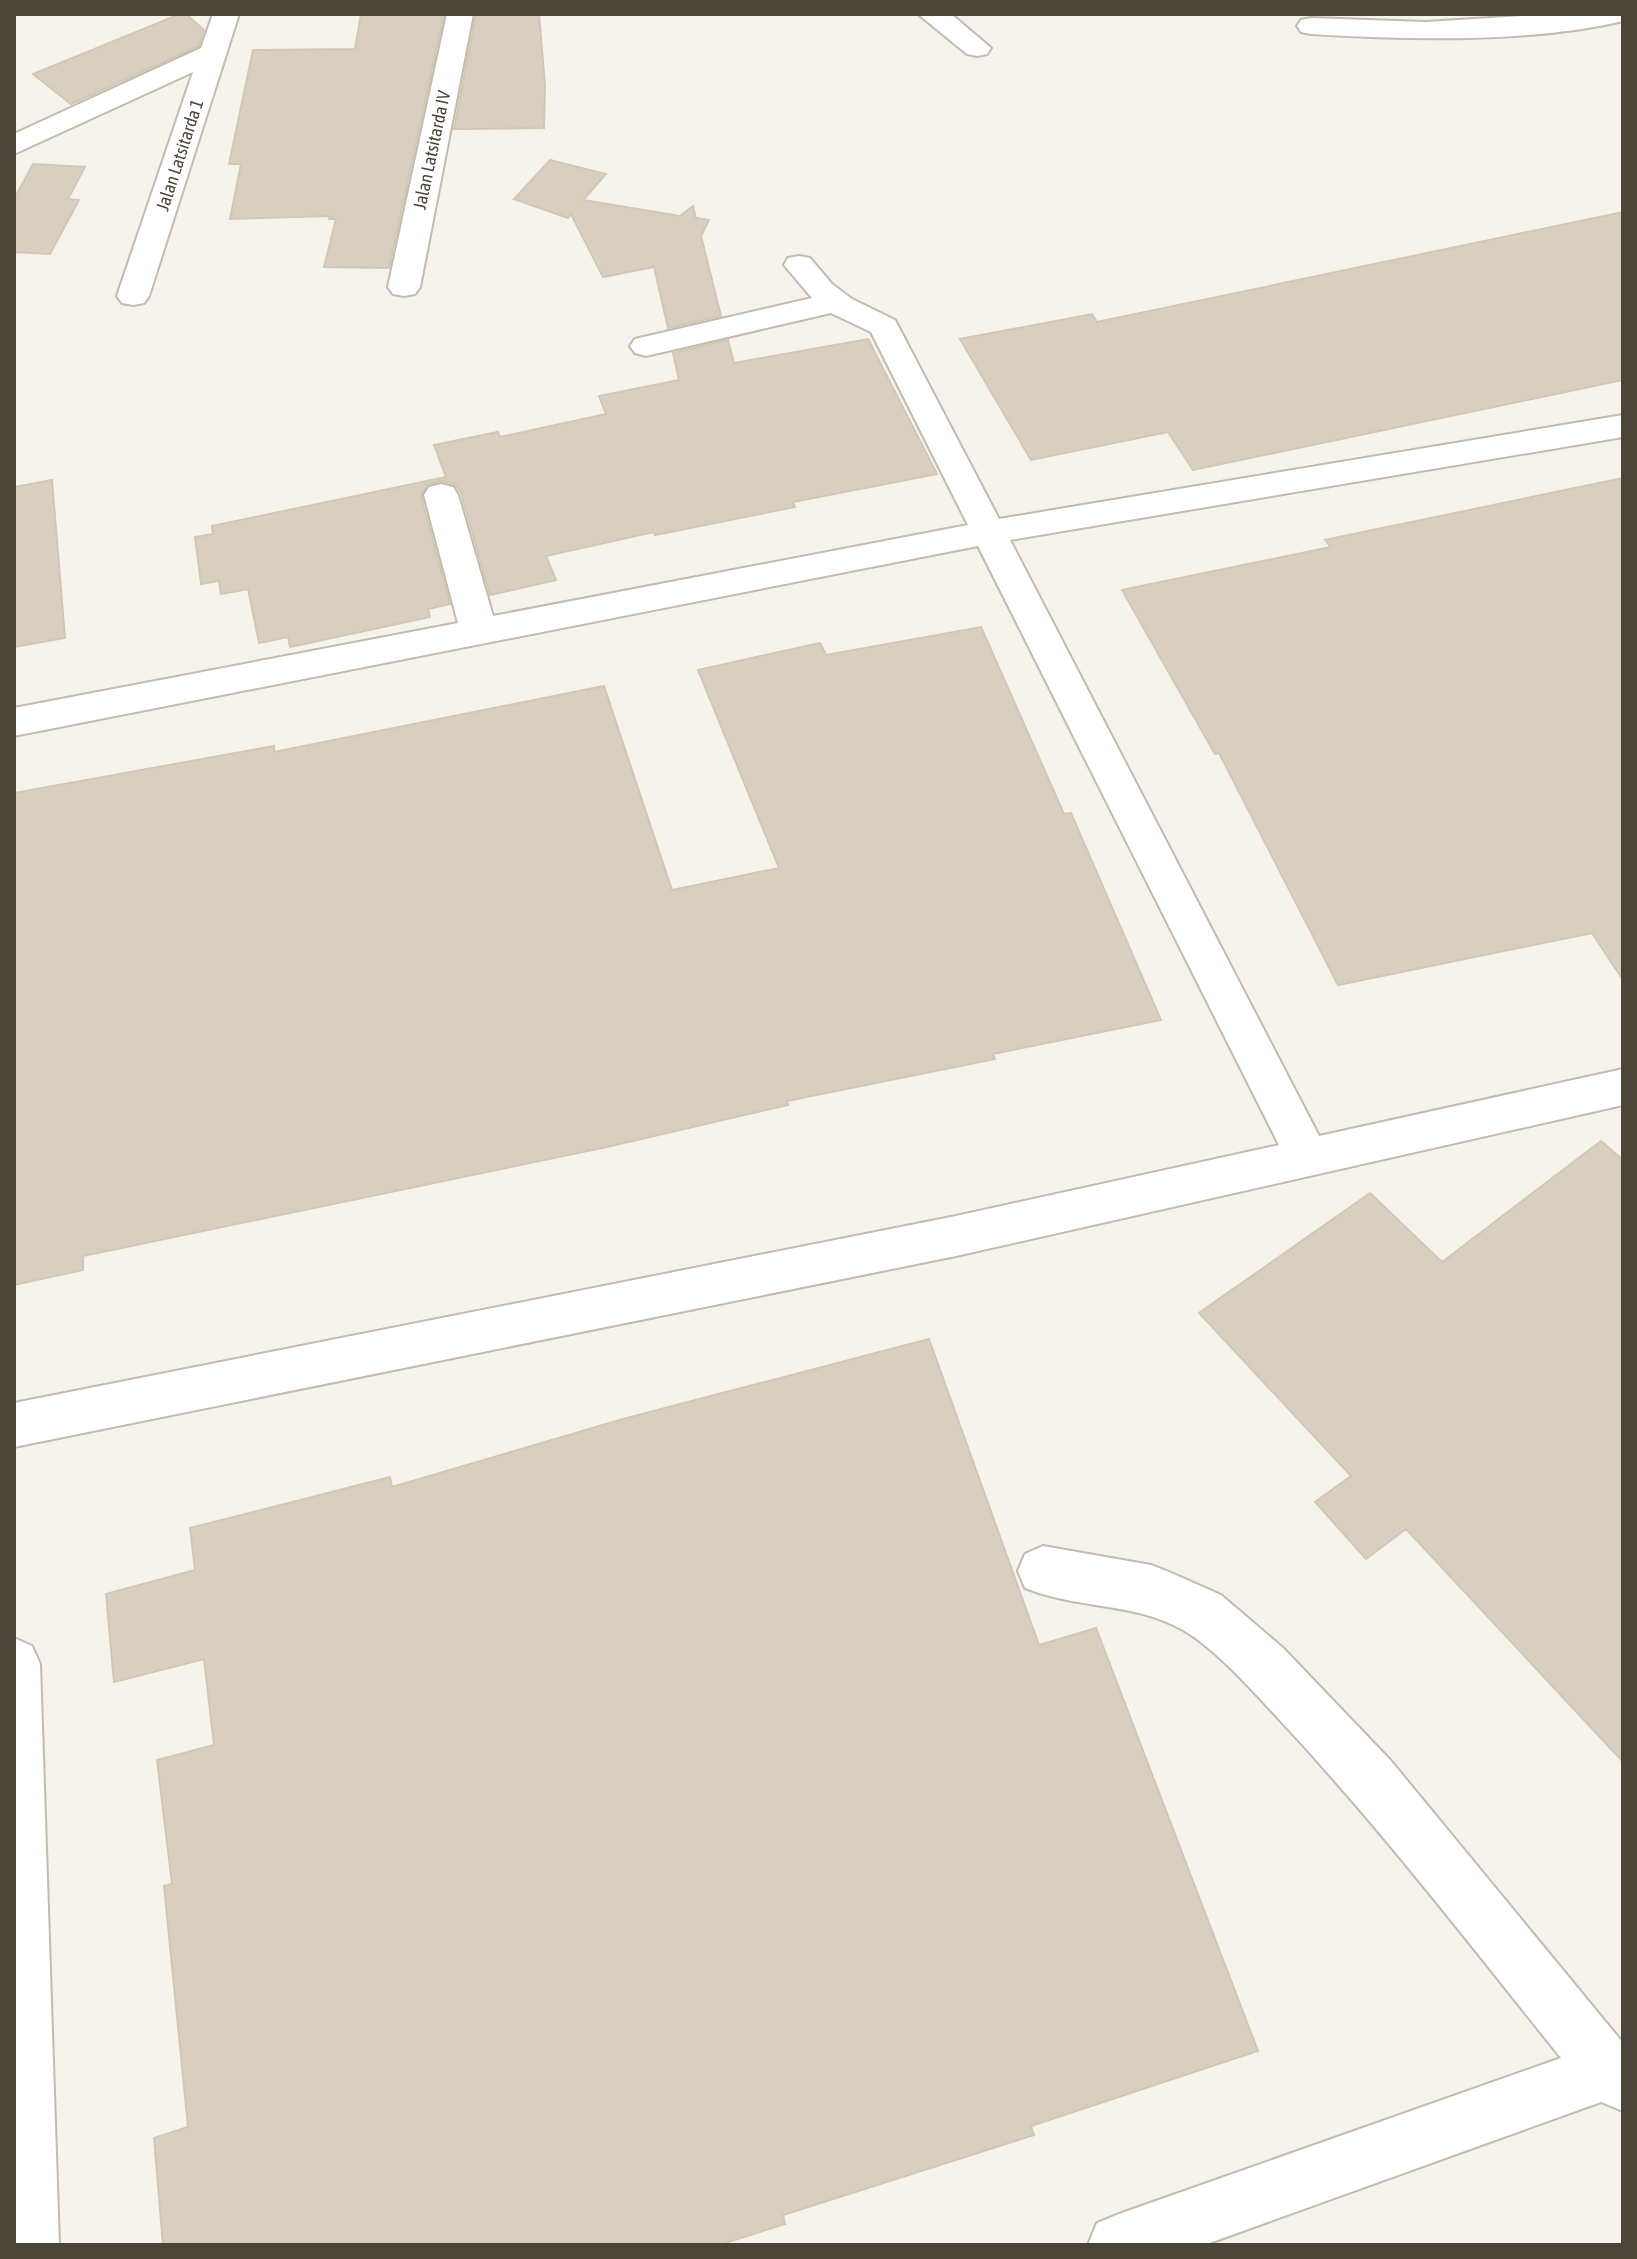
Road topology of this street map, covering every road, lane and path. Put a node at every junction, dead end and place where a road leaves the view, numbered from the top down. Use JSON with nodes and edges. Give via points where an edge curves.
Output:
{"nodes":[{"id":1,"x":226,"y":14,"type":"edge"},
{"id":2,"x":460,"y":14,"type":"edge"},
{"id":3,"x":931,"y":14,"type":"edge"},
{"id":4,"x":1617,"y":14,"type":"edge"},
{"id":5,"x":1311,"y":26,"type":"dead end"},
{"id":6,"x":977,"y":48,"type":"dead end"},
{"id":7,"x":212,"y":53,"type":"junction"},
{"id":8,"x":14,"y":145,"type":"edge"},
{"id":9,"x":799,"y":265,"type":"dead end"},
{"id":10,"x":404,"y":287,"type":"dead end"},
{"id":11,"x":133,"y":296,"type":"dead end"},
{"id":12,"x":837,"y":302,"type":"junction"},
{"id":13,"x":646,"y":346,"type":"dead end"},
{"id":14,"x":1623,"y":426,"type":"edge"},
{"id":15,"x":441,"y":495,"type":"dead end"},
{"id":16,"x":991,"y":532,"type":"junction"},
{"id":17,"x":479,"y":632,"type":"junction"},
{"id":18,"x":14,"y":722,"type":"edge"},
{"id":19,"x":1623,"y":1087,"type":"edge"},
{"id":20,"x":1307,"y":1156,"type":"junction"},
{"id":21,"x":14,"y":1425,"type":"edge"},
{"id":22,"x":1043,"y":1571,"type":"dead end"},
{"id":23,"x":14,"y":1664,"type":"edge"},
{"id":24,"x":1616,"y":2076,"type":"edge"},
{"id":25,"x":28,"y":2245,"type":"edge"},
{"id":26,"x":1119,"y":2245,"type":"edge"}],
"edges":[{"from":1,"to":7,"type":"street","name":"Jalan Latsitarda 1"},
{"from":2,"to":10,"type":"street","name":"Jalan Latsitarda IV"},
{"from":3,"to":6,"type":"street"},
{"from":4,"to":5,"type":"street","via":[[1444,30]]},
{"from":7,"to":8,"type":"street"},
{"from":7,"to":11,"type":"street","name":"Jalan Latsitarda 1"},
{"from":9,"to":12,"type":"street"},
{"from":12,"to":13,"type":"street"},
{"from":12,"to":16,"type":"street","via":[[884,327]]},
{"from":14,"to":16,"type":"street"},
{"from":15,"to":17,"type":"street"},
{"from":16,"to":17,"type":"street"},
{"from":16,"to":20,"type":"street"},
{"from":17,"to":18,"type":"street"},
{"from":19,"to":20,"type":"street"},
{"from":20,"to":21,"type":"street","via":[[940,1239]]},
{"from":22,"to":24,"type":"street","via":[[1151,1590],[1203,1613],[1265,1666],[1372,1780]]},
{"from":23,"to":25,"type":"street"},
{"from":24,"to":26,"type":"street"}]}
